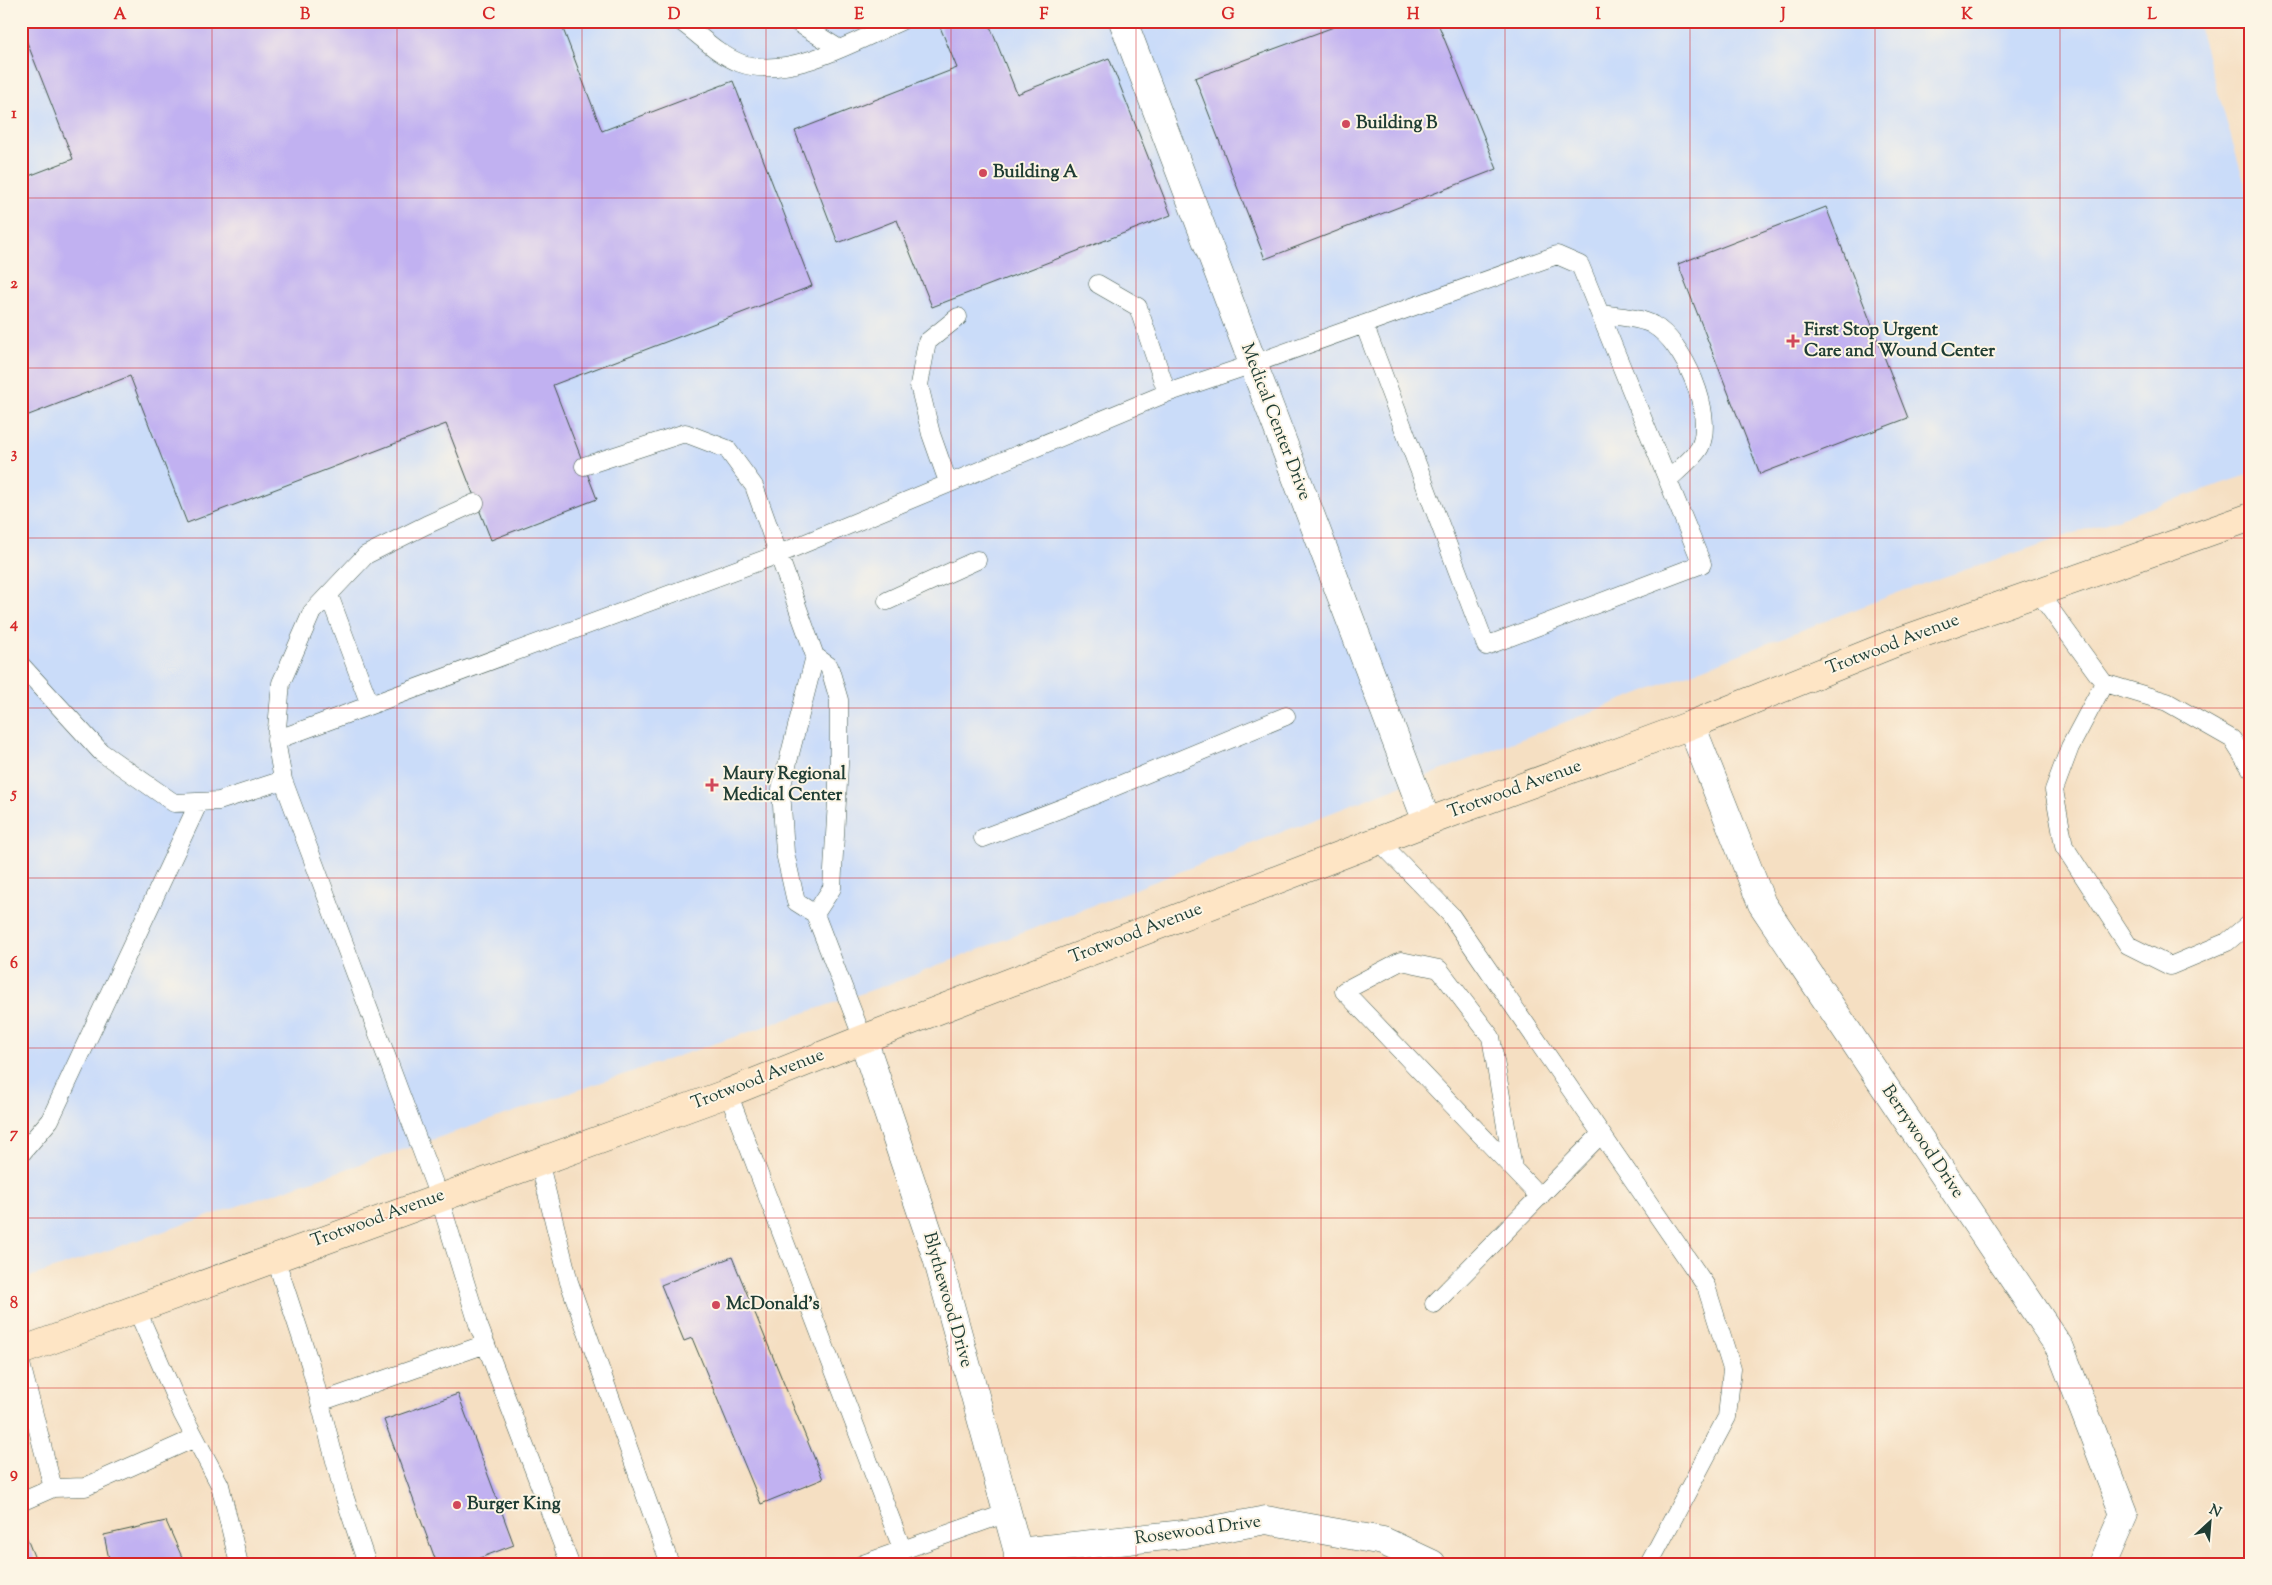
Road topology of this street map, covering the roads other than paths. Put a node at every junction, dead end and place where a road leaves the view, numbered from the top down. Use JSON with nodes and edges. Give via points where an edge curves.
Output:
{"nodes":[{"id":1,"x":680,"y":21,"type":"edge"},
{"id":2,"x":796,"y":21,"type":"edge"},
{"id":3,"x":901,"y":21,"type":"edge"},
{"id":4,"x":1123,"y":21,"type":"edge"},
{"id":5,"x":838,"y":48,"type":"junction"},
{"id":6,"x":1098,"y":284,"type":"dead end"},
{"id":7,"x":1601,"y":314,"type":"junction"},
{"id":8,"x":958,"y":317,"type":"dead end"},
{"id":9,"x":1364,"y":324,"type":"junction"},
{"id":10,"x":1253,"y":364,"type":"junction"},
{"id":11,"x":1167,"y":393,"type":"junction"},
{"id":12,"x":584,"y":466,"type":"dead end"},
{"id":13,"x":1668,"y":480,"type":"junction"},
{"id":14,"x":948,"y":482,"type":"junction"},
{"id":15,"x":475,"y":503,"type":"dead end"},
{"id":16,"x":2251,"y":517,"type":"edge"},
{"id":17,"x":779,"y":554,"type":"junction"},
{"id":18,"x":977,"y":560,"type":"dead end"},
{"id":19,"x":2038,"y":592,"type":"junction"},
{"id":20,"x":329,"y":595,"type":"junction"},
{"id":21,"x":887,"y":601,"type":"dead end"},
{"id":22,"x":815,"y":656,"type":"junction"},
{"id":23,"x":21,"y":665,"type":"edge"},
{"id":24,"x":2104,"y":683,"type":"junction"},
{"id":25,"x":370,"y":705,"type":"junction"},
{"id":26,"x":1286,"y":716,"type":"dead end"},
{"id":27,"x":1691,"y":725,"type":"junction"},
{"id":28,"x":276,"y":740,"type":"junction"},
{"id":29,"x":2251,"y":769,"type":"edge"},
{"id":30,"x":284,"y":780,"type":"junction"},
{"id":31,"x":199,"y":802,"type":"junction"},
{"id":32,"x":1427,"y":822,"type":"junction"},
{"id":33,"x":983,"y":838,"type":"dead end"},
{"id":34,"x":1379,"y":840,"type":"junction"},
{"id":35,"x":815,"y":914,"type":"junction"},
{"id":36,"x":2251,"y":922,"type":"edge"},
{"id":37,"x":863,"y":1039,"type":"junction"},
{"id":38,"x":728,"y":1093,"type":"junction"},
{"id":39,"x":1601,"y":1134,"type":"junction"},
{"id":40,"x":21,"y":1154,"type":"edge"},
{"id":41,"x":539,"y":1162,"type":"junction"},
{"id":42,"x":1512,"y":1168,"type":"junction"},
{"id":43,"x":439,"y":1197,"type":"junction"},
{"id":44,"x":1540,"y":1197,"type":"junction"},
{"id":45,"x":275,"y":1257,"type":"junction"},
{"id":46,"x":1434,"y":1304,"type":"dead end"},
{"id":47,"x":136,"y":1308,"type":"junction"},
{"id":48,"x":486,"y":1344,"type":"junction"},
{"id":49,"x":21,"y":1350,"type":"edge"},
{"id":50,"x":21,"y":1364,"type":"edge"},
{"id":51,"x":320,"y":1402,"type":"junction"},
{"id":52,"x":195,"y":1438,"type":"junction"},
{"id":53,"x":53,"y":1488,"type":"junction"},
{"id":54,"x":21,"y":1502,"type":"edge"},
{"id":55,"x":1007,"y":1513,"type":"junction"},
{"id":56,"x":903,"y":1551,"type":"junction"},
{"id":57,"x":1018,"y":1558,"type":"edge"},
{"id":58,"x":239,"y":1564,"type":"edge"},
{"id":59,"x":367,"y":1564,"type":"edge"},
{"id":60,"x":570,"y":1564,"type":"edge"},
{"id":61,"x":670,"y":1564,"type":"edge"},
{"id":62,"x":863,"y":1564,"type":"edge"},
{"id":63,"x":1432,"y":1564,"type":"edge"},
{"id":64,"x":1649,"y":1564,"type":"edge"},
{"id":65,"x":2102,"y":1564,"type":"edge"}],
"edges":[{"from":1,"to":5,"type":"lane","via":[[712,48],[740,63],[763,68],[809,61]]},
{"from":2,"to":5,"type":"lane"},
{"from":3,"to":5,"type":"lane"},
{"from":4,"to":10,"type":"street","name":"Medical Center Drive"},
{"from":6,"to":11,"type":"lane","via":[[1138,307]]},
{"from":7,"to":9,"type":"lane","via":[[1580,266],[1557,255]]},
{"from":7,"to":13,"type":"lane"},
{"from":7,"to":13,"type":"lane","via":[[1653,325],[1677,347],[1699,392],[1704,424],[1700,447]]},
{"from":8,"to":14,"type":"lane","via":[[927,342],[919,386]]},
{"from":9,"to":10,"type":"lane"},
{"from":9,"to":13,"type":"lane","via":[[1486,646],[1702,564]]},
{"from":10,"to":11,"type":"lane"},
{"from":10,"to":32,"type":"street","name":"Medical Center Drive"},
{"from":11,"to":14,"type":"lane"},
{"from":12,"to":17,"type":"lane","via":[[685,433],[727,448],[754,486]]},
{"from":14,"to":17,"type":"lane"},
{"from":15,"to":20,"type":"lane","via":[[366,555]]},
{"from":16,"to":19,"type":"main road","name":"Trotwood Avenue"},
{"from":17,"to":22,"type":"lane"},
{"from":17,"to":25,"type":"lane"},
{"from":18,"to":21,"type":"lane"},
{"from":19,"to":24,"type":"lane"},
{"from":19,"to":27,"type":"main road","name":"Trotwood Avenue","via":[[1892,644]]},
{"from":20,"to":25,"type":"lane"},
{"from":20,"to":28,"type":"lane","via":[[312,612],[281,682]]},
{"from":22,"to":35,"type":"lane","via":[[829,666],[839,700],[839,765],[832,888]]},
{"from":22,"to":35,"type":"lane","via":[[781,789],[785,853],[796,902]]},
{"from":23,"to":31,"type":"lane","via":[[102,752],[174,803]]},
{"from":24,"to":29,"type":"lane","via":[[2166,702],[2232,739]]},
{"from":24,"to":36,"type":"lane","via":[[2070,747],[2054,790],[2064,846],[2128,945],[2170,966],[2227,942]]},
{"from":25,"to":28,"type":"lane"},
{"from":26,"to":33,"type":"lane"},
{"from":27,"to":32,"type":"main road","name":"Trotwood Avenue"},
{"from":27,"to":65,"type":"street","name":"Berrywood Drive","via":[[1762,904],[2060,1348],[2124,1514]]},
{"from":28,"to":30,"type":"lane"},
{"from":30,"to":31,"type":"lane","via":[[219,802]]},
{"from":30,"to":43,"type":"lane"},
{"from":31,"to":40,"type":"lane","via":[[50,1120]]},
{"from":32,"to":34,"type":"main road","name":"Trotwood Avenue"},
{"from":34,"to":37,"type":"main road","name":"Trotwood Avenue"},
{"from":34,"to":39,"type":"lane","via":[[1450,914]]},
{"from":35,"to":37,"type":"lane"},
{"from":37,"to":38,"type":"main road","name":"Trotwood Avenue"},
{"from":37,"to":55,"type":"street","name":"Blythewood Drive","via":[[937,1258]]},
{"from":38,"to":41,"type":"main road","name":"Trotwood Avenue"},
{"from":38,"to":56,"type":"lane"},
{"from":39,"to":44,"type":"lane"},
{"from":39,"to":64,"type":"lane","via":[[1706,1286],[1732,1369],[1727,1417]]},
{"from":41,"to":43,"type":"main road","name":"Trotwood Avenue"},
{"from":41,"to":61,"type":"lane","via":[[569,1282]]},
{"from":42,"to":42,"type":"lane","via":[[1472,1126],[1344,991],[1402,961],[1439,969],[1492,1037]]},
{"from":42,"to":44,"type":"lane"},
{"from":43,"to":45,"type":"main road","name":"Trotwood Avenue"},
{"from":43,"to":48,"type":"lane"},
{"from":44,"to":46,"type":"lane"},
{"from":45,"to":47,"type":"main road","name":"Trotwood Avenue"},
{"from":45,"to":51,"type":"lane"},
{"from":47,"to":49,"type":"main road","name":"Trotwood Avenue"},
{"from":47,"to":52,"type":"lane"},
{"from":48,"to":51,"type":"lane"},
{"from":48,"to":60,"type":"lane"},
{"from":50,"to":53,"type":"lane"},
{"from":51,"to":59,"type":"lane","via":[[343,1492]]},
{"from":52,"to":53,"type":"lane","via":[[86,1486]]},
{"from":52,"to":58,"type":"lane","via":[[220,1485]]},
{"from":53,"to":54,"type":"lane"},
{"from":55,"to":56,"type":"lane"},
{"from":55,"to":57,"type":"street","name":"Blythewood Drive"},
{"from":56,"to":62,"type":"lane"},
{"from":57,"to":63,"type":"street","name":"Rosewood Drive","via":[[1266,1520],[1383,1541]]}]}
